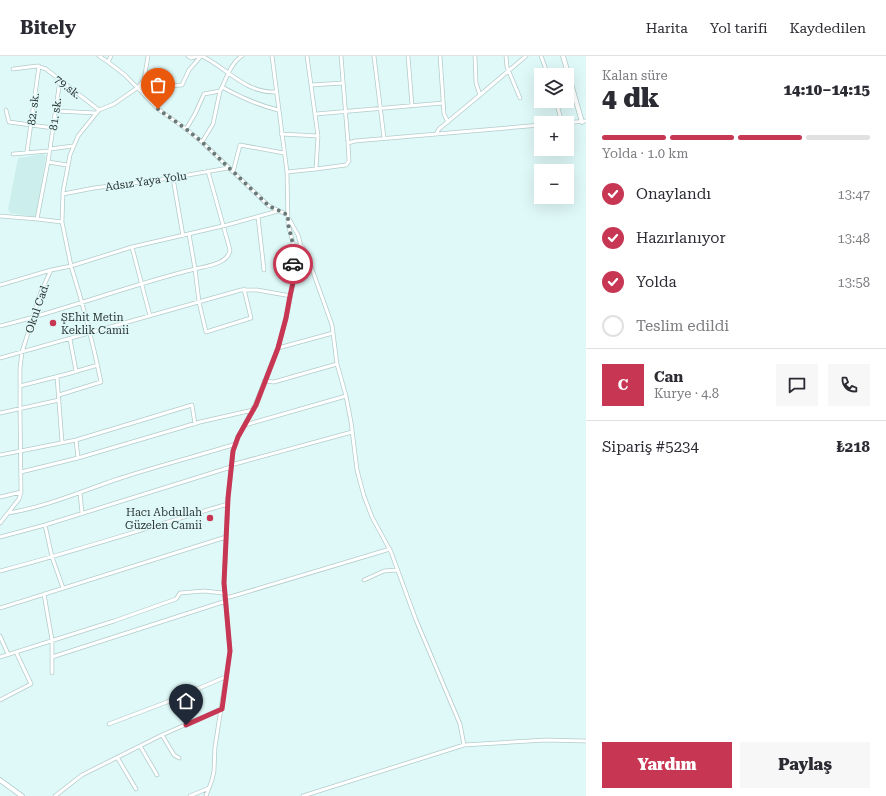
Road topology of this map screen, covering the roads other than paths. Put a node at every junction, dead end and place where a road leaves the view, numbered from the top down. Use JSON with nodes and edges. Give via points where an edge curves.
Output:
{"nodes":[{"id":1,"x":98,"y":56,"type":"edge"},
{"id":2,"x":111,"y":56,"type":"edge"},
{"id":3,"x":148,"y":56,"type":"edge"},
{"id":4,"x":188,"y":56,"type":"edge"},
{"id":5,"x":200,"y":56,"type":"edge"},
{"id":6,"x":242,"y":56,"type":"edge"},
{"id":7,"x":272,"y":56,"type":"edge"},
{"id":8,"x":307,"y":56,"type":"edge"},
{"id":9,"x":341,"y":56,"type":"edge"},
{"id":10,"x":374,"y":56,"type":"edge"},
{"id":11,"x":408,"y":56,"type":"edge"},
{"id":12,"x":440,"y":56,"type":"edge"},
{"id":13,"x":475,"y":56,"type":"edge"},
{"id":14,"x":506,"y":56,"type":"edge"},
{"id":15,"x":526,"y":56,"type":"edge"},
{"id":16,"x":541,"y":56,"type":"edge"},
{"id":17,"x":563,"y":56,"type":"edge"},
{"id":18,"x":108,"y":62,"type":"junction"},
{"id":19,"x":38,"y":66,"type":"junction"},
{"id":20,"x":545,"y":68,"type":"edge"},
{"id":21,"x":13,"y":69,"type":"dead end"},
{"id":22,"x":509,"y":70,"type":"junction"},
{"id":23,"x":228,"y":74,"type":"junction"},
{"id":24,"x":60,"y":80,"type":"junction"},
{"id":25,"x":343,"y":83,"type":"junction"},
{"id":26,"x":311,"y":85,"type":"junction"},
{"id":27,"x":137,"y":88,"type":"junction"},
{"id":28,"x":221,"y":89,"type":"junction"},
{"id":29,"x":276,"y":92,"type":"junction"},
{"id":30,"x":480,"y":95,"type":"junction"},
{"id":31,"x":520,"y":98,"type":"dead end"},
{"id":32,"x":443,"y":103,"type":"junction"},
{"id":33,"x":412,"y":106,"type":"junction"},
{"id":34,"x":380,"y":109,"type":"junction"},
{"id":35,"x":6,"y":110,"type":"dead end"},
{"id":36,"x":98,"y":110,"type":"junction"},
{"id":37,"x":278,"y":110,"type":"junction"},
{"id":38,"x":56,"y":111,"type":"junction"},
{"id":39,"x":345,"y":112,"type":"junction"},
{"id":40,"x":96,"y":113,"type":"junction"},
{"id":41,"x":316,"y":114,"type":"junction"},
{"id":42,"x":448,"y":122,"type":"junction"},
{"id":43,"x":584,"y":122,"type":"edge"},
{"id":44,"x":574,"y":123,"type":"edge"},
{"id":45,"x":31,"y":125,"type":"junction"},
{"id":46,"x":534,"y":126,"type":"edge"},
{"id":47,"x":54,"y":128,"type":"junction"},
{"id":48,"x":186,"y":129,"type":"junction"},
{"id":49,"x":282,"y":134,"type":"junction"},
{"id":50,"x":436,"y":134,"type":"junction"},
{"id":51,"x":318,"y":136,"type":"junction"},
{"id":52,"x":384,"y":138,"type":"junction"},
{"id":53,"x":202,"y":142,"type":"junction"},
{"id":54,"x":348,"y":143,"type":"junction"},
{"id":55,"x":74,"y":146,"type":"junction"},
{"id":56,"x":50,"y":150,"type":"junction"},
{"id":57,"x":27,"y":152,"type":"junction"},
{"id":58,"x":284,"y":153,"type":"junction"},
{"id":59,"x":13,"y":154,"type":"dead end"},
{"id":60,"x":48,"y":162,"type":"junction"},
{"id":61,"x":67,"y":165,"type":"junction"},
{"id":62,"x":228,"y":168,"type":"junction"},
{"id":63,"x":316,"y":169,"type":"junction"},
{"id":64,"x":208,"y":171,"type":"junction"},
{"id":65,"x":233,"y":172,"type":"junction"},
{"id":66,"x":287,"y":172,"type":"junction"},
{"id":67,"x":173,"y":178,"type":"junction"},
{"id":68,"x":63,"y":194,"type":"junction"},
{"id":69,"x":278,"y":211,"type":"junction"},
{"id":70,"x":0,"y":216,"type":"edge"},
{"id":71,"x":258,"y":217,"type":"junction"},
{"id":72,"x":288,"y":217,"type":"junction"},
{"id":73,"x":38,"y":219,"type":"junction"},
{"id":74,"x":62,"y":222,"type":"junction"},
{"id":75,"x":224,"y":226,"type":"junction"},
{"id":76,"x":189,"y":234,"type":"junction"},
{"id":77,"x":183,"y":236,"type":"junction"},
{"id":78,"x":301,"y":246,"type":"junction"},
{"id":79,"x":132,"y":247,"type":"junction"},
{"id":80,"x":294,"y":248,"type":"junction"},
{"id":81,"x":294,"y":254,"type":"junction"},
{"id":82,"x":303,"y":254,"type":"junction"},
{"id":83,"x":71,"y":266,"type":"junction"},
{"id":84,"x":195,"y":269,"type":"junction"},
{"id":85,"x":51,"y":270,"type":"junction"},
{"id":86,"x":264,"y":270,"type":"dead end"},
{"id":87,"x":294,"y":278,"type":"junction"},
{"id":88,"x":142,"y":284,"type":"junction"},
{"id":89,"x":0,"y":285,"type":"edge"},
{"id":90,"x":244,"y":289,"type":"junction"},
{"id":91,"x":290,"y":296,"type":"junction"},
{"id":92,"x":200,"y":302,"type":"junction"},
{"id":93,"x":82,"y":303,"type":"junction"},
{"id":94,"x":150,"y":316,"type":"junction"},
{"id":95,"x":33,"y":318,"type":"junction"},
{"id":96,"x":0,"y":326,"type":"edge"},
{"id":97,"x":90,"y":333,"type":"junction"},
{"id":98,"x":333,"y":334,"type":"junction"},
{"id":99,"x":70,"y":339,"type":"junction"},
{"id":100,"x":278,"y":348,"type":"junction"},
{"id":101,"x":22,"y":352,"type":"junction"},
{"id":102,"x":0,"y":358,"type":"edge"},
{"id":103,"x":337,"y":364,"type":"junction"},
{"id":104,"x":98,"y":365,"type":"junction"},
{"id":105,"x":76,"y":371,"type":"junction"},
{"id":106,"x":57,"y":377,"type":"junction"},
{"id":107,"x":264,"y":381,"type":"junction"},
{"id":108,"x":20,"y":386,"type":"junction"},
{"id":109,"x":59,"y":395,"type":"junction"},
{"id":110,"x":346,"y":396,"type":"junction"},
{"id":111,"x":59,"y":400,"type":"junction"},
{"id":112,"x":20,"y":409,"type":"junction"},
{"id":113,"x":253,"y":410,"type":"junction"},
{"id":114,"x":0,"y":413,"type":"edge"},
{"id":115,"x":195,"y":424,"type":"junction"},
{"id":116,"x":245,"y":424,"type":"junction"},
{"id":117,"x":352,"y":432,"type":"junction"},
{"id":118,"x":76,"y":440,"type":"junction"},
{"id":119,"x":62,"y":442,"type":"junction"},
{"id":120,"x":236,"y":444,"type":"junction"},
{"id":121,"x":20,"y":451,"type":"junction"},
{"id":122,"x":0,"y":455,"type":"edge"},
{"id":123,"x":78,"y":458,"type":"junction"},
{"id":124,"x":231,"y":466,"type":"junction"},
{"id":125,"x":20,"y":472,"type":"junction"},
{"id":126,"x":21,"y":492,"type":"junction"},
{"id":127,"x":80,"y":493,"type":"junction"},
{"id":128,"x":0,"y":497,"type":"edge"},
{"id":129,"x":228,"y":504,"type":"junction"},
{"id":130,"x":8,"y":513,"type":"junction"},
{"id":131,"x":82,"y":513,"type":"junction"},
{"id":132,"x":0,"y":523,"type":"edge"},
{"id":133,"x":45,"y":524,"type":"junction"},
{"id":134,"x":0,"y":537,"type":"edge"},
{"id":135,"x":226,"y":537,"type":"junction"},
{"id":136,"x":390,"y":549,"type":"junction"},
{"id":137,"x":52,"y":557,"type":"junction"},
{"id":138,"x":0,"y":570,"type":"edge"},
{"id":139,"x":397,"y":570,"type":"junction"},
{"id":140,"x":364,"y":580,"type":"dead end"},
{"id":141,"x":64,"y":588,"type":"junction"},
{"id":142,"x":44,"y":594,"type":"junction"},
{"id":143,"x":225,"y":597,"type":"junction"},
{"id":144,"x":226,"y":601,"type":"junction"},
{"id":145,"x":0,"y":608,"type":"edge"},
{"id":146,"x":0,"y":636,"type":"edge"},
{"id":147,"x":52,"y":640,"type":"junction"},
{"id":148,"x":16,"y":652,"type":"junction"},
{"id":149,"x":8,"y":654,"type":"junction"},
{"id":150,"x":0,"y":657,"type":"edge"},
{"id":151,"x":52,"y":657,"type":"junction"},
{"id":152,"x":52,"y":673,"type":"dead end"},
{"id":153,"x":226,"y":678,"type":"junction"},
{"id":154,"x":0,"y":700,"type":"edge"},
{"id":155,"x":222,"y":709,"type":"junction"},
{"id":156,"x":109,"y":724,"type":"dead end"},
{"id":157,"x":162,"y":735,"type":"junction"},
{"id":158,"x":586,"y":741,"type":"edge"},
{"id":159,"x":464,"y":745,"type":"junction"},
{"id":160,"x":140,"y":746,"type":"junction"},
{"id":161,"x":118,"y":757,"type":"junction"},
{"id":162,"x":179,"y":758,"type":"dead end"},
{"id":163,"x":157,"y":775,"type":"dead end"},
{"id":164,"x":0,"y":780,"type":"edge"},
{"id":165,"x":210,"y":788,"type":"junction"},
{"id":166,"x":136,"y":789,"type":"dead end"},
{"id":167,"x":22,"y":796,"type":"edge"},
{"id":168,"x":55,"y":796,"type":"edge"},
{"id":169,"x":190,"y":796,"type":"edge"},
{"id":170,"x":206,"y":796,"type":"edge"},
{"id":171,"x":303,"y":796,"type":"edge"}],
"edges":[{"from":1,"to":18,"type":"street"},
{"from":2,"to":18,"type":"street"},
{"from":3,"to":27,"type":"street","via":[[144,80]]},
{"from":4,"to":5,"type":"street"},
{"from":5,"to":23,"type":"street","via":[[221,67]]},
{"from":5,"to":27,"type":"street","via":[[182,85]]},
{"from":6,"to":23,"type":"street"},
{"from":7,"to":29,"type":"street"},
{"from":8,"to":26,"type":"street"},
{"from":9,"to":25,"type":"street"},
{"from":10,"to":34,"type":"street"},
{"from":11,"to":33,"type":"street"},
{"from":12,"to":32,"type":"street"},
{"from":13,"to":30,"type":"street","via":[[476,83]]},
{"from":14,"to":22,"type":"street"},
{"from":15,"to":22,"type":"street"},
{"from":16,"to":20,"type":"street"},
{"from":17,"to":43,"type":"street"},
{"from":18,"to":27,"type":"street"},
{"from":19,"to":21,"type":"street"},
{"from":19,"to":24,"type":"street","name":"79.sk."},
{"from":19,"to":45,"type":"street","name":"82. sk."},
{"from":22,"to":30,"type":"street"},
{"from":22,"to":31,"type":"street"},
{"from":23,"to":28,"type":"street"},
{"from":23,"to":29,"type":"street","via":[[259,91]]},
{"from":24,"to":36,"type":"street","name":"79.sk."},
{"from":24,"to":38,"type":"street","name":"81. sk."},
{"from":25,"to":26,"type":"street"},
{"from":25,"to":39,"type":"street"},
{"from":26,"to":41,"type":"street"},
{"from":27,"to":36,"type":"street","via":[[114,104]]},
{"from":27,"to":48,"type":"street","via":[[158,109]]},
{"from":28,"to":37,"type":"street"},
{"from":28,"to":48,"type":"street","via":[[204,94]]},
{"from":28,"to":53,"type":"street","via":[[213,124]]},
{"from":29,"to":37,"type":"street"},
{"from":30,"to":42,"type":"street"},
{"from":32,"to":33,"type":"street"},
{"from":32,"to":42,"type":"street"},
{"from":33,"to":34,"type":"street"},
{"from":34,"to":39,"type":"street"},
{"from":34,"to":52,"type":"street"},
{"from":35,"to":45,"type":"street","via":[[9,122]]},
{"from":36,"to":40,"type":"street"},
{"from":37,"to":49,"type":"street"},
{"from":38,"to":40,"type":"street"},
{"from":38,"to":47,"type":"street","name":"81. sk."},
{"from":39,"to":41,"type":"street"},
{"from":39,"to":54,"type":"street"},
{"from":40,"to":55,"type":"street","via":[[78,136]]},
{"from":41,"to":51,"type":"street"},
{"from":42,"to":50,"type":"street"},
{"from":43,"to":44,"type":"street"},
{"from":45,"to":47,"type":"street"},
{"from":45,"to":57,"type":"street","name":"82. sk."},
{"from":46,"to":50,"type":"street"},
{"from":47,"to":56,"type":"street","name":"81. sk."},
{"from":48,"to":53,"type":"street"},
{"from":49,"to":51,"type":"street"},
{"from":49,"to":58,"type":"street"},
{"from":50,"to":52,"type":"street"},
{"from":51,"to":63,"type":"street"},
{"from":52,"to":54,"type":"street"},
{"from":53,"to":62,"type":"street"},
{"from":54,"to":63,"type":"street","via":[[349,161],[346,165]]},
{"from":55,"to":56,"type":"street"},
{"from":55,"to":61,"type":"street"},
{"from":56,"to":57,"type":"street"},
{"from":56,"to":60,"type":"street","name":"81. sk."},
{"from":57,"to":59,"type":"street"},
{"from":58,"to":65,"type":"street","via":[[240,145]]},
{"from":58,"to":66,"type":"street"},
{"from":60,"to":61,"type":"street"},
{"from":60,"to":73,"type":"street","name":"81. sk."},
{"from":61,"to":68,"type":"street"},
{"from":62,"to":64,"type":"street","name":"Adsız Yaya Yolu"},
{"from":62,"to":65,"type":"street"},
{"from":63,"to":66,"type":"street"},
{"from":64,"to":67,"type":"street","name":"Adsız Yaya Yolu"},
{"from":64,"to":75,"type":"street"},
{"from":65,"to":69,"type":"street","via":[[269,206]]},
{"from":66,"to":72,"type":"street"},
{"from":67,"to":68,"type":"street","name":"Adsız Yaya Yolu"},
{"from":67,"to":77,"type":"street"},
{"from":68,"to":74,"type":"street"},
{"from":69,"to":71,"type":"street","name":"Okul Cad."},
{"from":69,"to":72,"type":"street"},
{"from":70,"to":73,"type":"street"},
{"from":71,"to":75,"type":"street","name":"Okul Cad."},
{"from":71,"to":86,"type":"street"},
{"from":72,"to":78,"type":"street"},
{"from":72,"to":80,"type":"street"},
{"from":73,"to":74,"type":"street"},
{"from":74,"to":83,"type":"street"},
{"from":75,"to":76,"type":"street","name":"Okul Cad."},
{"from":75,"to":84,"type":"street","via":[[230,248],[229,255],[222,261]]},
{"from":76,"to":77,"type":"street","name":"Okul Cad."},
{"from":76,"to":84,"type":"street"},
{"from":77,"to":79,"type":"street","name":"Okul Cad."},
{"from":78,"to":80,"type":"street"},
{"from":78,"to":82,"type":"street","via":[[304,249]]},
{"from":79,"to":83,"type":"street","name":"Okul Cad."},
{"from":79,"to":88,"type":"street"},
{"from":80,"to":81,"type":"street"},
{"from":81,"to":82,"type":"street","via":[[298,257]]},
{"from":81,"to":87,"type":"street"},
{"from":82,"to":87,"type":"street"},
{"from":82,"to":98,"type":"street","via":[[308,258],[329,313]]},
{"from":83,"to":85,"type":"street","name":"Okul Cad."},
{"from":83,"to":93,"type":"street"},
{"from":84,"to":88,"type":"street"},
{"from":84,"to":92,"type":"street"},
{"from":85,"to":89,"type":"street"},
{"from":85,"to":95,"type":"street","name":"Okul Cad."},
{"from":87,"to":91,"type":"street"},
{"from":88,"to":93,"type":"street"},
{"from":88,"to":94,"type":"street"},
{"from":90,"to":91,"type":"street"},
{"from":90,"to":92,"type":"street"},
{"from":90,"to":92,"type":"street","via":[[251,318],[206,332]]},
{"from":91,"to":100,"type":"street"},
{"from":92,"to":94,"type":"street"},
{"from":93,"to":95,"type":"street"},
{"from":93,"to":97,"type":"street"},
{"from":94,"to":97,"type":"street"},
{"from":95,"to":96,"type":"street"},
{"from":95,"to":101,"type":"street","name":"Okul Cad."},
{"from":97,"to":99,"type":"street"},
{"from":97,"to":104,"type":"street"},
{"from":98,"to":100,"type":"street"},
{"from":98,"to":103,"type":"street"},
{"from":99,"to":101,"type":"street"},
{"from":99,"to":105,"type":"street"},
{"from":100,"to":107,"type":"street"},
{"from":101,"to":102,"type":"street"},
{"from":101,"to":108,"type":"street","name":"Okul Cad."},
{"from":103,"to":107,"type":"street","via":[[274,382]]},
{"from":103,"to":110,"type":"street"},
{"from":104,"to":105,"type":"street"},
{"from":104,"to":109,"type":"street","via":[[101,382]]},
{"from":105,"to":106,"type":"street"},
{"from":106,"to":108,"type":"street"},
{"from":106,"to":109,"type":"street"},
{"from":107,"to":113,"type":"street"},
{"from":108,"to":112,"type":"street","name":"Okul Cad."},
{"from":109,"to":111,"type":"street"},
{"from":110,"to":116,"type":"street"},
{"from":110,"to":117,"type":"street"},
{"from":111,"to":112,"type":"street"},
{"from":111,"to":119,"type":"street"},
{"from":112,"to":114,"type":"street"},
{"from":112,"to":121,"type":"street","name":"Okul Cad."},
{"from":113,"to":115,"type":"street"},
{"from":113,"to":116,"type":"street"},
{"from":115,"to":118,"type":"street","via":[[192,405]]},
{"from":115,"to":123,"type":"street"},
{"from":116,"to":120,"type":"street"},
{"from":117,"to":124,"type":"street"},
{"from":117,"to":136,"type":"street","via":[[357,470],[364,496],[372,517]]},
{"from":118,"to":119,"type":"street"},
{"from":118,"to":123,"type":"street"},
{"from":119,"to":121,"type":"street"},
{"from":120,"to":124,"type":"street"},
{"from":120,"to":127,"type":"street"},
{"from":121,"to":122,"type":"street"},
{"from":121,"to":125,"type":"street","name":"Okul Cad."},
{"from":123,"to":125,"type":"street"},
{"from":124,"to":129,"type":"street"},
{"from":124,"to":131,"type":"street"},
{"from":125,"to":126,"type":"street","name":"Okul Cad."},
{"from":126,"to":128,"type":"street"},
{"from":126,"to":130,"type":"street"},
{"from":127,"to":130,"type":"street"},
{"from":127,"to":131,"type":"street"},
{"from":129,"to":135,"type":"street"},
{"from":129,"to":137,"type":"street"},
{"from":130,"to":132,"type":"street"},
{"from":131,"to":133,"type":"street"},
{"from":133,"to":134,"type":"street"},
{"from":133,"to":137,"type":"street"},
{"from":135,"to":141,"type":"street"},
{"from":135,"to":143,"type":"street"},
{"from":136,"to":139,"type":"street"},
{"from":136,"to":143,"type":"street"},
{"from":137,"to":138,"type":"street"},
{"from":137,"to":141,"type":"street"},
{"from":139,"to":140,"type":"street","via":[[384,571]]},
{"from":139,"to":159,"type":"street","via":[[460,724]]},
{"from":141,"to":142,"type":"street"},
{"from":142,"to":145,"type":"street"},
{"from":142,"to":147,"type":"street"},
{"from":143,"to":144,"type":"street"},
{"from":143,"to":147,"type":"street","via":[[223,593],[204,591],[180,593],[176,599]]},
{"from":144,"to":151,"type":"street"},
{"from":144,"to":153,"type":"street","via":[[230,651]]},
{"from":146,"to":149,"type":"street"},
{"from":147,"to":148,"type":"street"},
{"from":147,"to":151,"type":"street"},
{"from":148,"to":149,"type":"street"},
{"from":148,"to":154,"type":"street","via":[[31,684]]},
{"from":149,"to":150,"type":"street"},
{"from":151,"to":152,"type":"street"},
{"from":153,"to":155,"type":"street"},
{"from":153,"to":156,"type":"street"},
{"from":155,"to":157,"type":"street"},
{"from":155,"to":165,"type":"street"},
{"from":157,"to":160,"type":"street"},
{"from":157,"to":162,"type":"street","via":[[174,755]]},
{"from":158,"to":159,"type":"street","via":[[546,740]]},
{"from":159,"to":171,"type":"street"},
{"from":160,"to":161,"type":"street"},
{"from":160,"to":163,"type":"street"},
{"from":161,"to":166,"type":"street"},
{"from":161,"to":168,"type":"street","via":[[82,775]]},
{"from":164,"to":167,"type":"street"},
{"from":165,"to":169,"type":"street"},
{"from":165,"to":170,"type":"street"}]}
